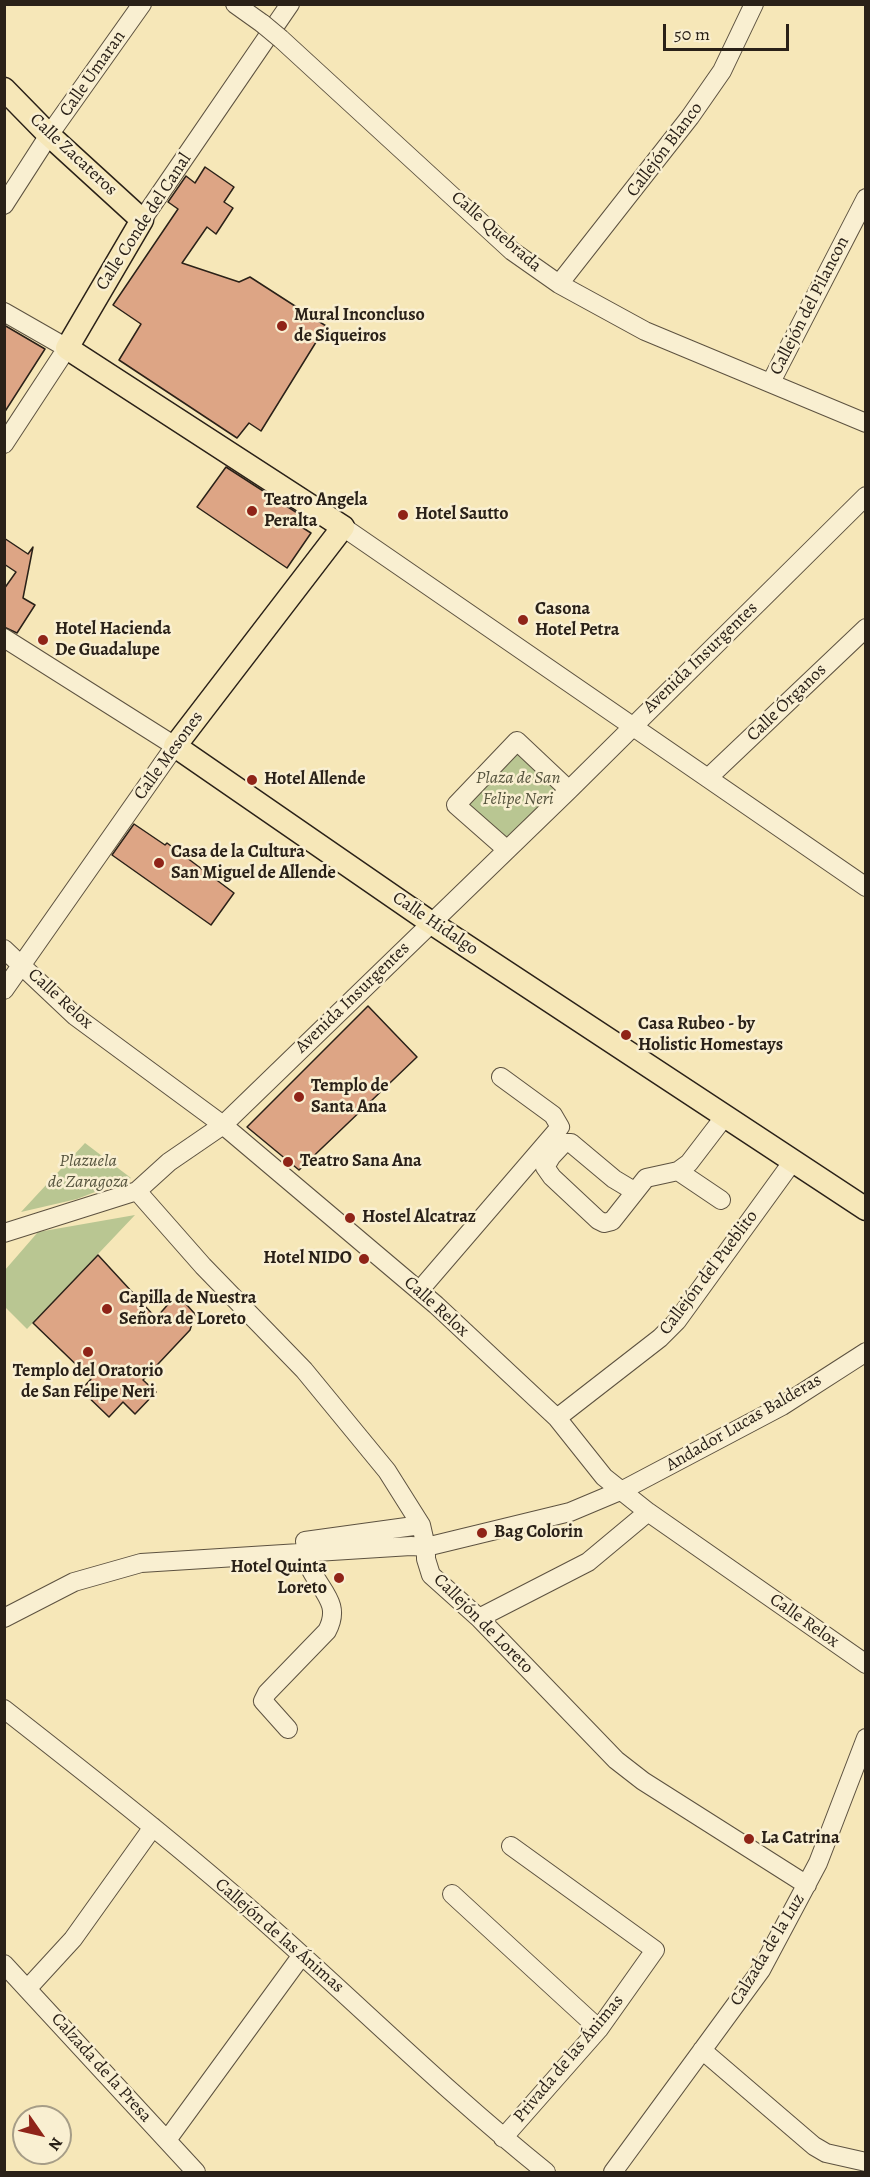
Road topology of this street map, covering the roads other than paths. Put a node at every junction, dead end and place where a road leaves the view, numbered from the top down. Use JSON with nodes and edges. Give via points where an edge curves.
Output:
{"nodes":[{"id":1,"x":142,"y":4,"type":"edge"},
{"id":2,"x":235,"y":4,"type":"edge"},
{"id":3,"x":290,"y":4,"type":"edge"},
{"id":4,"x":754,"y":4,"type":"edge"},
{"id":5,"x":4,"y":89,"type":"edge"},
{"id":6,"x":49,"y":135,"type":"junction"},
{"id":7,"x":866,"y":198,"type":"edge"},
{"id":8,"x":4,"y":205,"type":"edge"},
{"id":9,"x":142,"y":220,"type":"junction"},
{"id":10,"x":559,"y":284,"type":"junction"},
{"id":11,"x":4,"y":312,"type":"edge"},
{"id":12,"x":66,"y":348,"type":"junction"},
{"id":13,"x":771,"y":382,"type":"junction"},
{"id":14,"x":864,"y":418,"type":"edge"},
{"id":15,"x":4,"y":444,"type":"edge"},
{"id":16,"x":866,"y":496,"type":"edge"},
{"id":17,"x":343,"y":527,"type":"junction"},
{"id":18,"x":866,"y":628,"type":"edge"},
{"id":19,"x":4,"y":638,"type":"edge"},
{"id":20,"x":632,"y":726,"type":"junction"},
{"id":21,"x":175,"y":746,"type":"junction"},
{"id":22,"x":709,"y":777,"type":"junction"},
{"id":23,"x":569,"y":790,"type":"junction"},
{"id":24,"x":506,"y":849,"type":"junction"},
{"id":25,"x":866,"y":886,"type":"edge"},
{"id":26,"x":430,"y":922,"type":"junction"},
{"id":27,"x":4,"y":949,"type":"edge"},
{"id":28,"x":22,"y":964,"type":"junction"},
{"id":29,"x":4,"y":990,"type":"edge"},
{"id":30,"x":501,"y":1077,"type":"dead end"},
{"id":31,"x":724,"y":1116,"type":"junction"},
{"id":32,"x":222,"y":1125,"type":"junction"},
{"id":33,"x":793,"y":1161,"type":"junction"},
{"id":34,"x":678,"y":1171,"type":"junction"},
{"id":35,"x":137,"y":1191,"type":"junction"},
{"id":36,"x":634,"y":1191,"type":"junction"},
{"id":37,"x":721,"y":1200,"type":"dead end"},
{"id":38,"x":866,"y":1209,"type":"edge"},
{"id":39,"x":4,"y":1233,"type":"edge"},
{"id":40,"x":419,"y":1291,"type":"junction"},
{"id":41,"x":866,"y":1352,"type":"edge"},
{"id":42,"x":557,"y":1418,"type":"junction"},
{"id":43,"x":621,"y":1491,"type":"junction"},
{"id":44,"x":648,"y":1512,"type":"junction"},
{"id":45,"x":421,"y":1525,"type":"junction"},
{"id":46,"x":426,"y":1547,"type":"junction"},
{"id":47,"x":306,"y":1554,"type":"junction"},
{"id":48,"x":4,"y":1618,"type":"edge"},
{"id":49,"x":479,"y":1618,"type":"junction"},
{"id":50,"x":866,"y":1664,"type":"edge"},
{"id":51,"x":4,"y":1709,"type":"edge"},
{"id":52,"x":288,"y":1729,"type":"dead end"},
{"id":53,"x":866,"y":1737,"type":"edge"},
{"id":54,"x":153,"y":1827,"type":"junction"},
{"id":55,"x":511,"y":1846,"type":"dead end"},
{"id":56,"x":807,"y":1885,"type":"junction"},
{"id":57,"x":452,"y":1894,"type":"dead end"},
{"id":58,"x":302,"y":1955,"type":"junction"},
{"id":59,"x":4,"y":1964,"type":"edge"},
{"id":60,"x":28,"y":1988,"type":"junction"},
{"id":61,"x":599,"y":2029,"type":"junction"},
{"id":62,"x":702,"y":2050,"type":"junction"},
{"id":63,"x":503,"y":2138,"type":"junction"},
{"id":64,"x":167,"y":2140,"type":"junction"},
{"id":65,"x":866,"y":2162,"type":"edge"},
{"id":66,"x":196,"y":2172,"type":"edge"},
{"id":67,"x":546,"y":2172,"type":"edge"},
{"id":68,"x":613,"y":2172,"type":"edge"}],
"edges":[{"from":1,"to":6,"type":"street","name":"Calle Umaran"},
{"from":2,"to":10,"type":"street","name":"Calle Quebrada","bridge":true,"via":[[281,39],[512,251]]},
{"from":3,"to":9,"type":"street","name":"Calle Conde del Canal"},
{"from":4,"to":10,"type":"street","name":"Callejón Blanco","via":[[722,71],[690,117]]},
{"from":5,"to":6,"type":"main road","name":"Calle Zacateros"},
{"from":6,"to":8,"type":"street","name":"Calle Umaran"},
{"from":6,"to":9,"type":"main road","name":"Calle Zacateros"},
{"from":7,"to":13,"type":"street","name":"Callejón del Pilancon"},
{"from":9,"to":12,"type":"main road","name":"Calle Conde del Canal"},
{"from":10,"to":13,"type":"street","name":"Calle Quebrada","via":[[645,331]]},
{"from":11,"to":12,"type":"street"},
{"from":12,"to":15,"type":"street","name":"Calle Conde del Canal"},
{"from":12,"to":17,"type":"main road"},
{"from":13,"to":14,"type":"street","name":"Calle Quebrada"},
{"from":16,"to":20,"type":"street","name":"Avenida Insurgentes"},
{"from":17,"to":20,"type":"street"},
{"from":17,"to":21,"type":"main road","name":"Calle Mesones"},
{"from":18,"to":22,"type":"street","name":"Calle Órganos"},
{"from":19,"to":21,"type":"street","name":"Calle Hidalgo"},
{"from":20,"to":22,"type":"street"},
{"from":20,"to":23,"type":"street","name":"Avenida Insurgentes"},
{"from":21,"to":26,"type":"main road","name":"Calle Hidalgo"},
{"from":21,"to":28,"type":"street","name":"Calle Mesones"},
{"from":22,"to":25,"type":"street"},
{"from":23,"to":24,"type":"street","name":"Avenida Insurgentes"},
{"from":23,"to":24,"type":"street","via":[[517,741],[456,805]]},
{"from":24,"to":26,"type":"street","name":"Avenida Insurgentes"},
{"from":26,"to":31,"type":"main road","name":"Calle Hidalgo"},
{"from":26,"to":32,"type":"street","name":"Avenida Insurgentes"},
{"from":27,"to":28,"type":"street","name":"Calle Relox"},
{"from":28,"to":29,"type":"street","name":"Calle Mesones"},
{"from":28,"to":32,"type":"street","name":"Calle Relox","via":[[75,1016]]},
{"from":30,"to":40,"type":"street","via":[[553,1115],[560,1127]]},
{"from":31,"to":33,"type":"main road","name":"Calle Hidalgo"},
{"from":31,"to":34,"type":"street"},
{"from":32,"to":35,"type":"street","name":"Avenida Insurgentes","via":[[169,1162]]},
{"from":32,"to":40,"type":"street","name":"Calle Relox"},
{"from":33,"to":38,"type":"main road","name":"Calle Hidalgo"},
{"from":33,"to":42,"type":"street","name":"Callejón del Pueblito","via":[[677,1321]]},
{"from":34,"to":36,"type":"street","via":[[646,1178]]},
{"from":34,"to":37,"type":"street"},
{"from":35,"to":39,"type":"street","name":"Avenida Insurgentes"},
{"from":35,"to":45,"type":"street","name":"Callejón de Loreto","via":[[311,1378],[387,1471]]},
{"from":36,"to":36,"type":"street","via":[[612,1221],[604,1223],[545,1167],[564,1143],[571,1143]]},
{"from":40,"to":42,"type":"street","name":"Calle Relox"},
{"from":41,"to":43,"type":"street","name":"Andador Lucas Balderas","via":[[782,1406]]},
{"from":42,"to":43,"type":"street","name":"Calle Relox","via":[[604,1477]]},
{"from":43,"to":44,"type":"street","name":"Calle Relox"},
{"from":43,"to":46,"type":"street","name":"Andador Lucas Balderas","via":[[570,1512]]},
{"from":44,"to":49,"type":"street","via":[[588,1562]]},
{"from":44,"to":50,"type":"street","name":"Calle Relox"},
{"from":45,"to":46,"type":"street","name":"Callejón de Loreto"},
{"from":45,"to":47,"type":"street","via":[[305,1541]]},
{"from":46,"to":47,"type":"street","name":"Andador Lucas Balderas"},
{"from":46,"to":49,"type":"street","name":"Callejón de Loreto","via":[[431,1575]]},
{"from":47,"to":48,"type":"street","name":"Andador Lucas Balderas","via":[[141,1563],[74,1582]]},
{"from":47,"to":52,"type":"street","via":[[333,1609],[333,1619],[327,1631],[263,1701]]},
{"from":49,"to":56,"type":"street","name":"Callejón de Loreto","via":[[616,1760]]},
{"from":51,"to":54,"type":"street","name":"Callejón de las Ánimas"},
{"from":53,"to":56,"type":"street","name":"Calzada de la Luz"},
{"from":54,"to":58,"type":"street","name":"Callejón de las Ánimas"},
{"from":54,"to":60,"type":"street","via":[[73,1939]]},
{"from":55,"to":61,"type":"street","name":"Privada de las Ánimas","via":[[655,1950]]},
{"from":56,"to":62,"type":"street","name":"Calzada de la Luz","via":[[761,1970]]},
{"from":57,"to":61,"type":"street"},
{"from":58,"to":63,"type":"street","name":"Callejón de las Ánimas"},
{"from":58,"to":64,"type":"street"},
{"from":59,"to":60,"type":"street","name":"Calzada de la Presa"},
{"from":60,"to":64,"type":"street","name":"Calzada de la Presa"},
{"from":61,"to":63,"type":"street","name":"Privada de las Ánimas"},
{"from":62,"to":65,"type":"street","via":[[814,2146],[826,2153]]},
{"from":62,"to":68,"type":"street","name":"Calzada de la Luz"},
{"from":63,"to":67,"type":"street","name":"Callejón de las Ánimas"},
{"from":64,"to":66,"type":"street","name":"Calzada de la Presa"}]}
